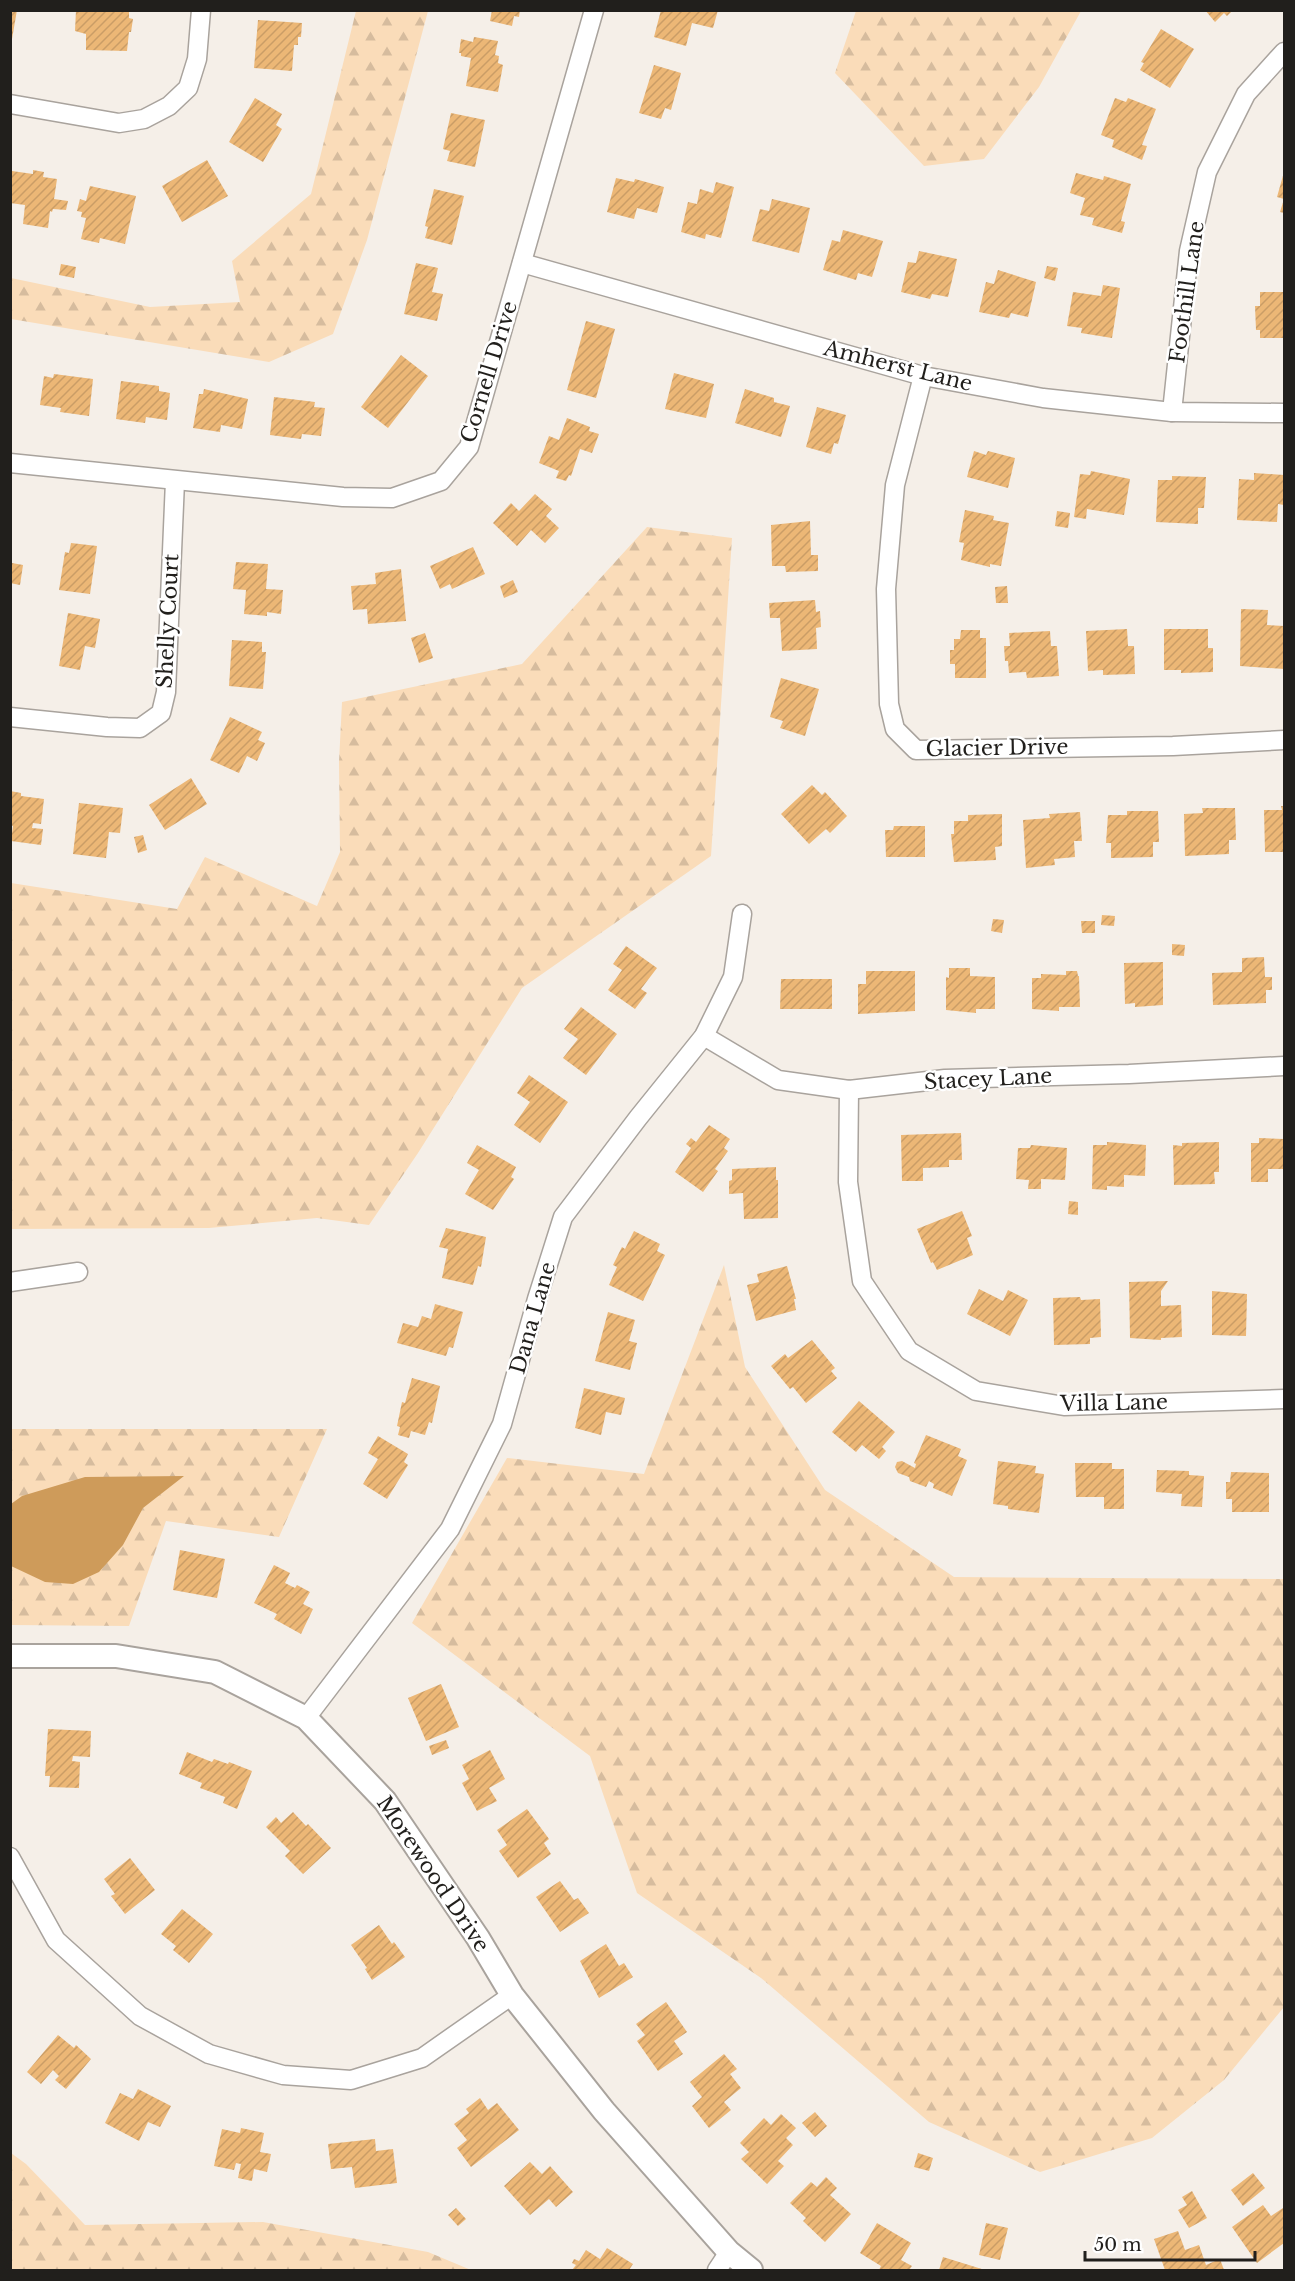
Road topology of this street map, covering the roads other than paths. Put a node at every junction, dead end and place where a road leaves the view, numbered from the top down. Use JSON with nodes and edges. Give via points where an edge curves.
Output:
{"nodes":[{"id":1,"x":201,"y":10,"type":"edge"},
{"id":2,"x":594,"y":10,"type":"edge"},
{"id":3,"x":1284,"y":52,"type":"edge"},
{"id":4,"x":10,"y":104,"type":"edge"},
{"id":5,"x":522,"y":263,"type":"junction"},
{"id":6,"x":923,"y":376,"type":"junction"},
{"id":7,"x":1172,"y":412,"type":"junction"},
{"id":8,"x":1284,"y":413,"type":"edge"},
{"id":9,"x":10,"y":463,"type":"edge"},
{"id":10,"x":175,"y":481,"type":"junction"},
{"id":11,"x":10,"y":717,"type":"edge"},
{"id":12,"x":1284,"y":740,"type":"edge"},
{"id":13,"x":742,"y":914,"type":"dead end"},
{"id":14,"x":704,"y":1036,"type":"junction"},
{"id":15,"x":1284,"y":1066,"type":"edge"},
{"id":16,"x":849,"y":1090,"type":"junction"},
{"id":17,"x":78,"y":1272,"type":"dead end"},
{"id":18,"x":10,"y":1282,"type":"edge"},
{"id":19,"x":1284,"y":1399,"type":"edge"},
{"id":20,"x":10,"y":1656,"type":"edge"},
{"id":21,"x":306,"y":1718,"type":"junction"},
{"id":22,"x":10,"y":1857,"type":"edge"},
{"id":23,"x":512,"y":1995,"type":"junction"},
{"id":24,"x":723,"y":2261,"type":"edge"},
{"id":25,"x":751,"y":2271,"type":"edge"}],
"edges":[{"from":1,"to":4,"type":"street","via":[[197,59],[188,88],[169,106],[144,119],[119,123]]},
{"from":2,"to":5,"type":"street","name":"Cornell Drive"},
{"from":3,"to":7,"type":"street","name":"Foothill Lane","via":[[1245,94],[1207,172],[1188,251]]},
{"from":5,"to":6,"type":"street","name":"Amherst Lane"},
{"from":5,"to":10,"type":"street","name":"Cornell Drive","via":[[469,447],[441,480],[392,498]]},
{"from":6,"to":7,"type":"street","name":"Amherst Lane","via":[[1043,398]]},
{"from":6,"to":12,"type":"street","name":"Glacier Drive","via":[[895,485],[886,589],[889,704],[895,729],[916,750]]},
{"from":7,"to":8,"type":"street","name":"Amherst Lane"},
{"from":9,"to":10,"type":"street","name":"Cornell Drive"},
{"from":10,"to":11,"type":"street","name":"Shelly Court","via":[[166,692],[161,713],[140,728]]},
{"from":13,"to":14,"type":"street","name":"Dana Lane","via":[[733,977]]},
{"from":14,"to":16,"type":"street","name":"Stacey Lane","via":[[778,1080]]},
{"from":14,"to":21,"type":"street","name":"Dana Lane","via":[[563,1217],[502,1424],[450,1529]]},
{"from":15,"to":16,"type":"street","name":"Stacey Lane","via":[[945,1079]]},
{"from":16,"to":19,"type":"street","name":"Villa Lane","via":[[848,1182],[862,1281],[909,1351],[976,1391],[1064,1406]]},
{"from":17,"to":18,"type":"street"},
{"from":20,"to":21,"type":"street","name":"Morewood Drive","via":[[116,1656],[215,1672]]},
{"from":21,"to":23,"type":"street","name":"Morewood Drive","via":[[385,1802]]},
{"from":22,"to":23,"type":"street","via":[[56,1940],[140,2016],[209,2054],[283,2075],[351,2080],[422,2058]]},
{"from":23,"to":24,"type":"street","name":"Morewood Drive"},
{"from":24,"to":25,"type":"street","name":"Morewood Drive"}]}
